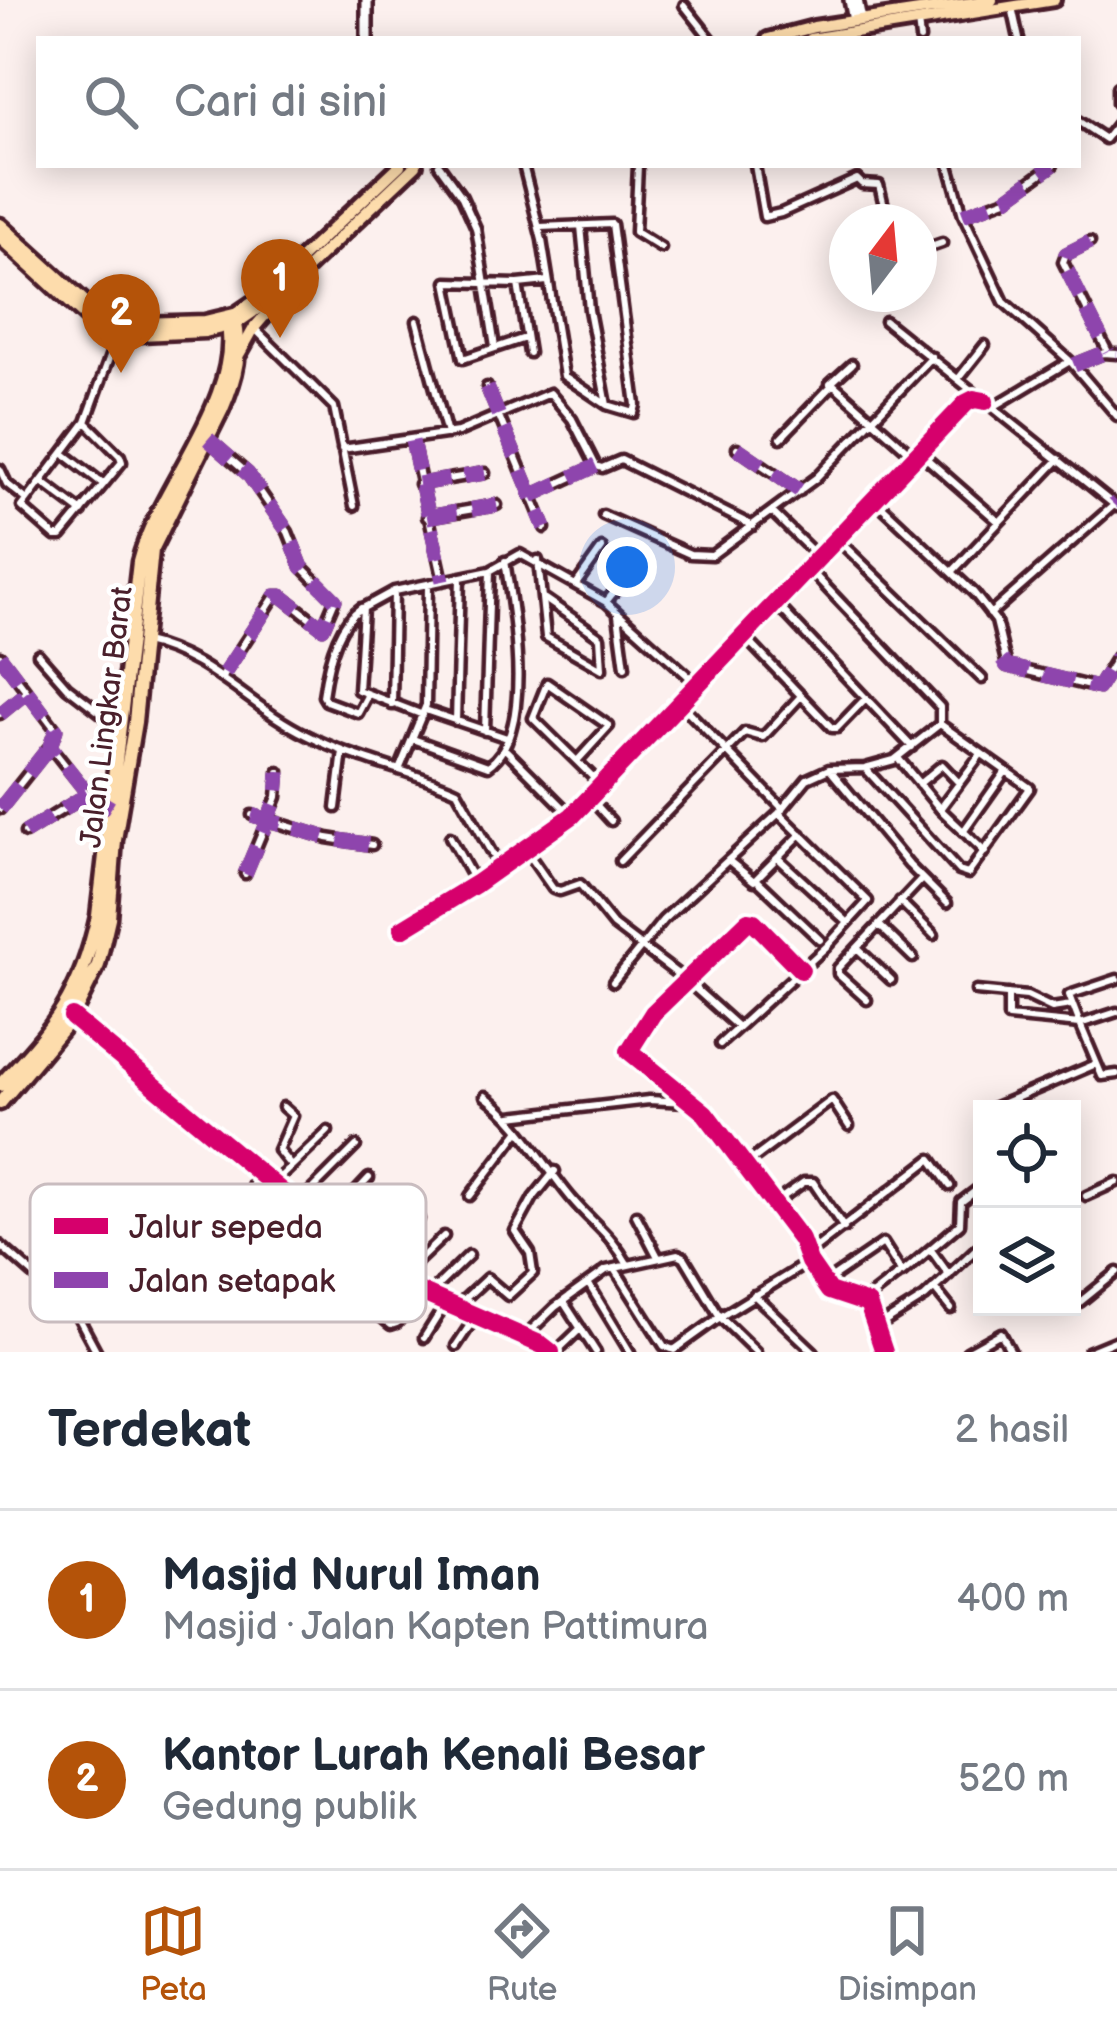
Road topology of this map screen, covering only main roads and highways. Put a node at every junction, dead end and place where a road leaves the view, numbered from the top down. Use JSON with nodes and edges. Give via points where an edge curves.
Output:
{"nodes":[{"id":1,"x":992,"y":0,"type":"edge"},
{"id":2,"x":1054,"y":0,"type":"edge"},
{"id":3,"x":782,"y":36,"type":"edge"},
{"id":4,"x":829,"y":36,"type":"edge"},
{"id":5,"x":397,"y":168,"type":"edge"},
{"id":6,"x":412,"y":168,"type":"edge"},
{"id":7,"x":372,"y":198,"type":"junction"},
{"id":8,"x":0,"y":224,"type":"edge"},
{"id":9,"x":7,"y":239,"type":"edge"},
{"id":10,"x":282,"y":292,"type":"junction"},
{"id":11,"x":231,"y":321,"type":"junction"},
{"id":12,"x":120,"y":327,"type":"junction"},
{"id":13,"x":205,"y":331,"type":"junction"},
{"id":14,"x":234,"y":357,"type":"junction"},
{"id":15,"x":137,"y":640,"type":"junction"},
{"id":16,"x":0,"y":1085,"type":"edge"},
{"id":17,"x":0,"y":1102,"type":"edge"}],
"edges":[{"from":1,"to":3,"type":"main road"},
{"from":2,"to":4,"type":"main road"},
{"from":5,"to":7,"type":"main road"},
{"from":6,"to":7,"type":"main road"},
{"from":7,"to":10,"type":"main road"},
{"from":7,"to":11,"type":"main road"},
{"from":8,"to":9,"type":"highway"},
{"from":9,"to":12,"type":"highway","via":[[87,317]]},
{"from":10,"to":11,"type":"main road"},
{"from":10,"to":14,"type":"main road"},
{"from":11,"to":12,"type":"highway"},
{"from":11,"to":13,"type":"highway"},
{"from":11,"to":14,"type":"highway","name":"Jalan Lingkar Barat"},
{"from":12,"to":13,"type":"highway"},
{"from":13,"to":14,"type":"highway"},
{"from":14,"to":15,"type":"highway","name":"Jalan Lingkar Barat","via":[[232,386],[156,536]]},
{"from":14,"to":15,"type":"highway","name":"Jalan Lingkar Barat","via":[[147,534],[137,576]]},
{"from":15,"to":16,"type":"highway","name":"Jalan Lingkar Barat","via":[[82,979]]},
{"from":15,"to":17,"type":"highway","name":"Jalan Lingkar Barat","via":[[109,917],[93,980],[72,1018]]}]}
